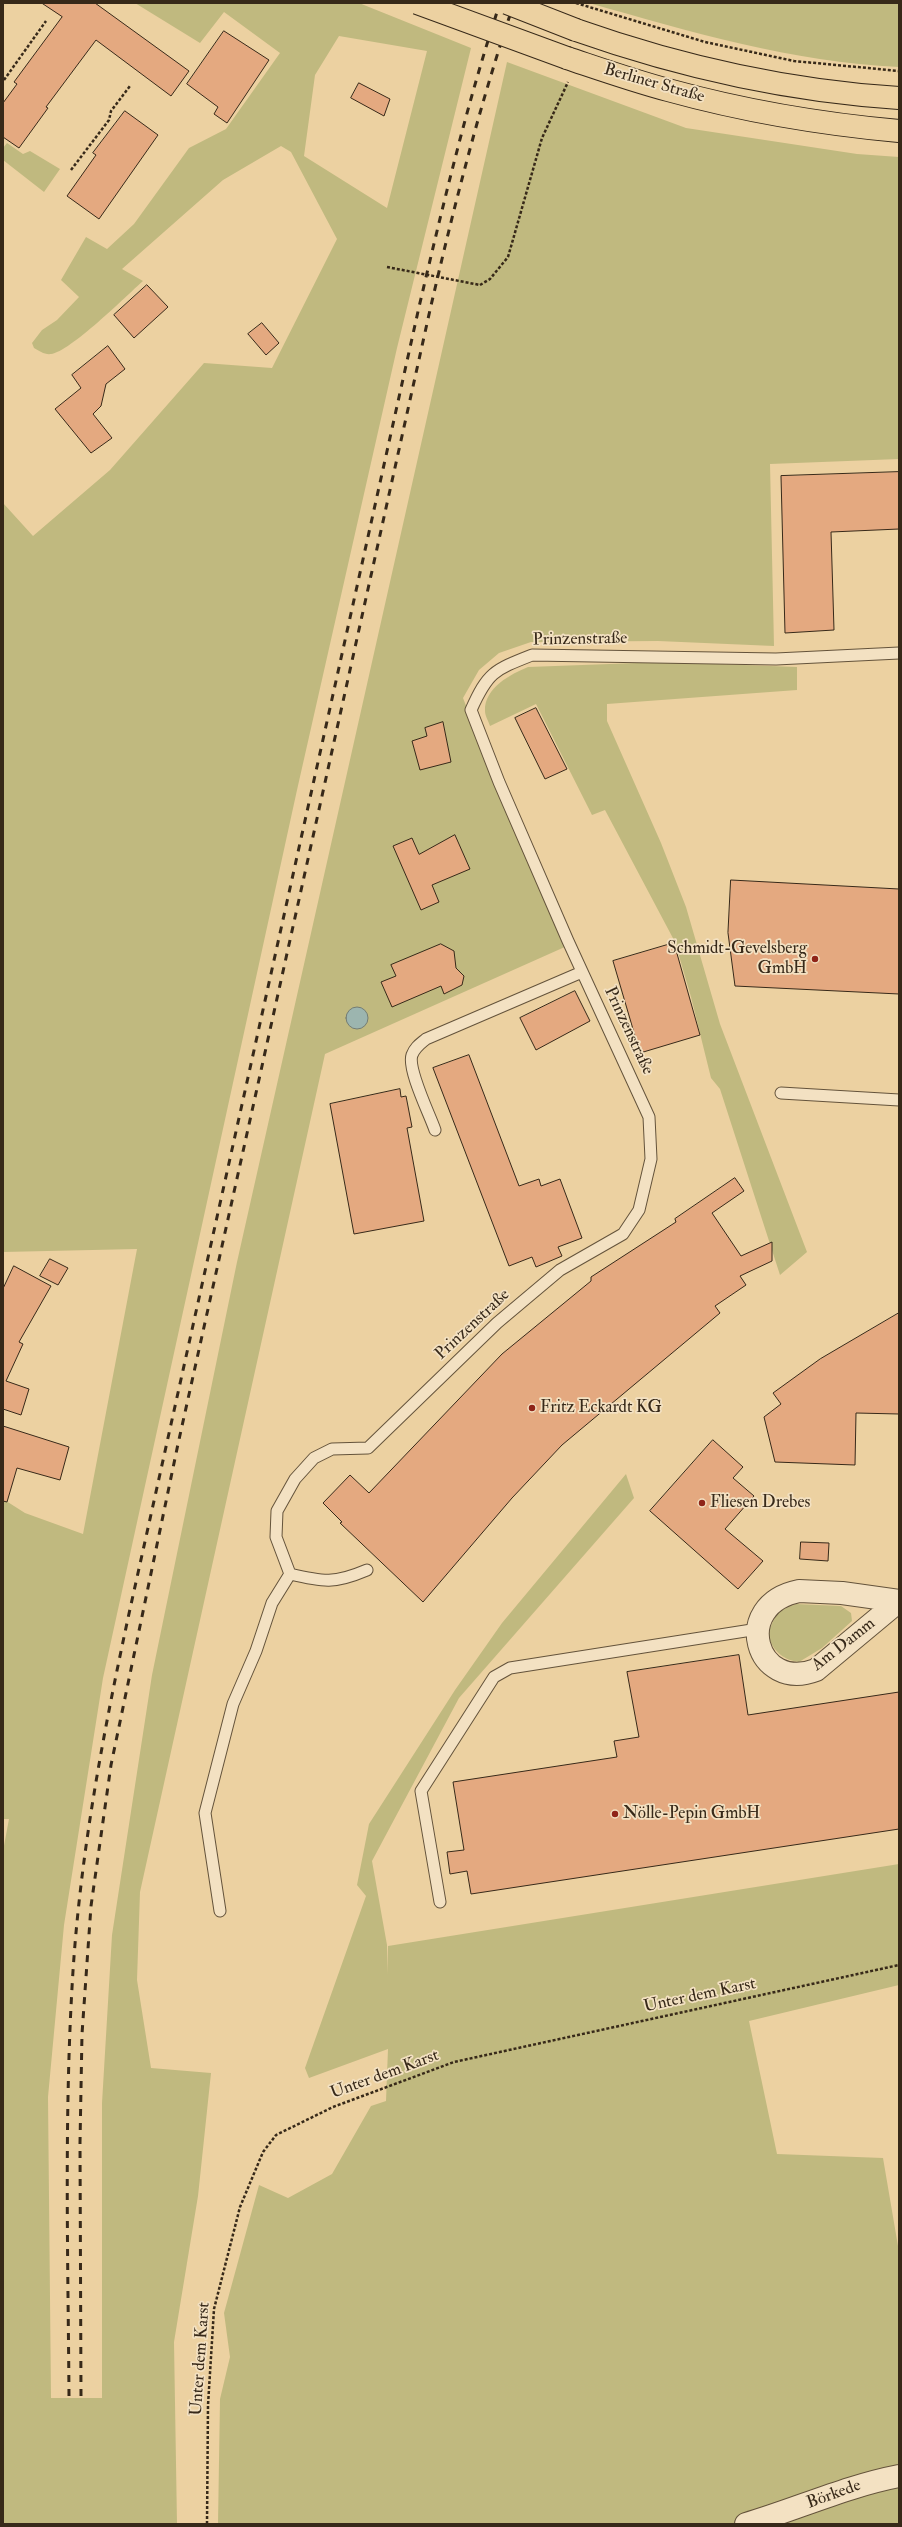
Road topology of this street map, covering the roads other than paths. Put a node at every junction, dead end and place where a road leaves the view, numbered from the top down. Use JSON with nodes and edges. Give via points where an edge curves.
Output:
{"nodes":[{"id":1,"x":417,"y":3,"type":"edge"},
{"id":2,"x":506,"y":3,"type":"edge"},
{"id":3,"x":899,"y":98,"type":"edge"},
{"id":4,"x":899,"y":131,"type":"edge"},
{"id":5,"x":899,"y":653,"type":"edge"},
{"id":6,"x":582,"y":972,"type":"junction"},
{"id":7,"x":781,"y":1093,"type":"dead end"},
{"id":8,"x":899,"y":1100,"type":"edge"},
{"id":9,"x":435,"y":1130,"type":"dead end"},
{"id":10,"x":367,"y":1570,"type":"dead end"},
{"id":11,"x":290,"y":1574,"type":"junction"},
{"id":12,"x":899,"y":1602,"type":"edge"},
{"id":13,"x":758,"y":1629,"type":"junction"},
{"id":14,"x":440,"y":1902,"type":"dead end"},
{"id":15,"x":220,"y":1911,"type":"dead end"},
{"id":16,"x":899,"y":2476,"type":"edge"},
{"id":17,"x":746,"y":2524,"type":"edge"}],
"edges":[{"from":1,"to":4,"type":"main road","name":"Berliner Straße","bridge":true,"via":[[572,59],[668,90],[794,118]]},
{"from":2,"to":3,"type":"main road","name":"Berliner Straße","bridge":true,"via":[[653,56],[728,75],[816,90]]},
{"from":5,"to":6,"type":"lane","name":"Prinzenstraße","via":[[776,659],[532,655],[498,668],[481,690],[471,710],[499,782]]},
{"from":6,"to":9,"type":"lane","via":[[426,1039],[416,1046],[411,1057],[413,1069]]},
{"from":6,"to":11,"type":"lane","name":"Prinzenstraße","via":[[649,1117],[651,1159],[639,1210],[624,1234],[560,1270],[496,1323],[368,1448],[332,1449],[314,1458],[295,1480],[278,1511],[276,1537]]},
{"from":7,"to":8,"type":"lane"},
{"from":10,"to":11,"type":"lane","via":[[343,1580],[318,1580]]},
{"from":11,"to":15,"type":"lane","via":[[272,1603],[256,1651],[233,1704],[205,1814]]},
{"from":12,"to":13,"type":"street","name":"Am Damm","via":[[842,1593],[799,1591],[783,1595],[763,1613]]},
{"from":12,"to":13,"type":"street","name":"Am Damm","via":[[837,1655],[816,1670],[805,1674],[781,1671],[771,1665],[760,1650]]},
{"from":13,"to":14,"type":"lane","via":[[510,1668],[494,1677],[421,1791]]},
{"from":16,"to":17,"type":"street","name":"Börkede","via":[[876,2480]]}]}
